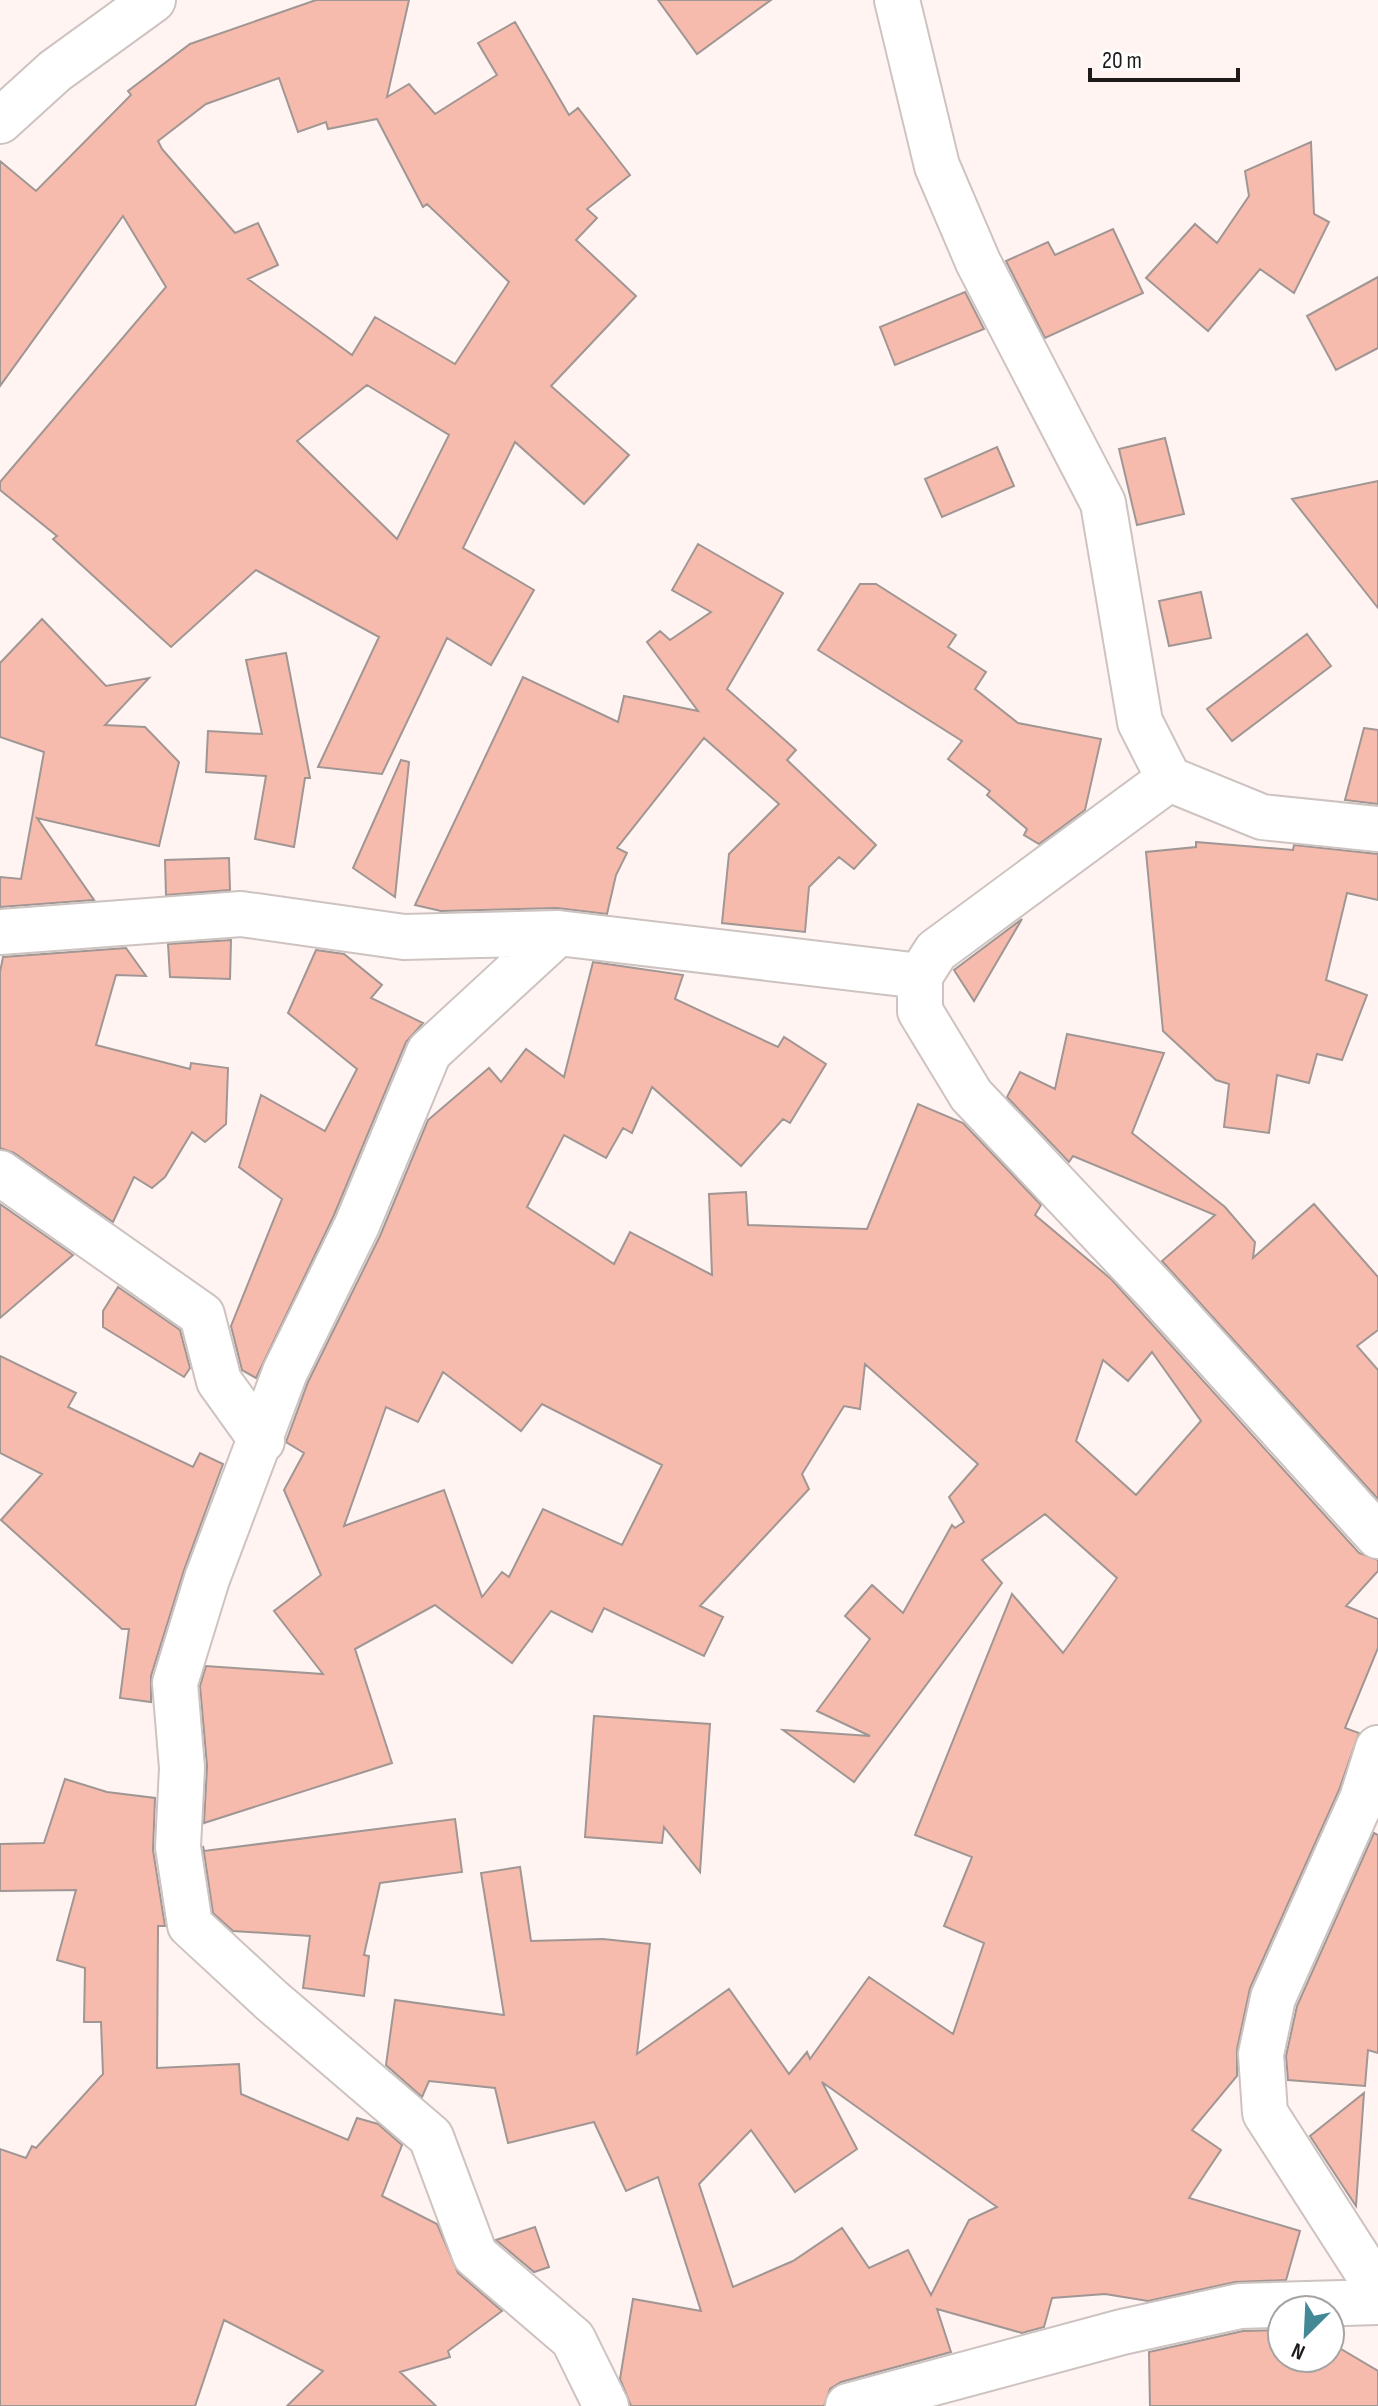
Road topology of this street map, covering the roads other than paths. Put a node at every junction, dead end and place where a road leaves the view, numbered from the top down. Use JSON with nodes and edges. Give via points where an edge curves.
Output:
{"nodes":[{"id":1,"x":153,"y":0,"type":"edge"},
{"id":2,"x":897,"y":0,"type":"edge"},
{"id":3,"x":0,"y":121,"type":"edge"},
{"id":4,"x":1169,"y":779,"type":"junction"},
{"id":5,"x":1378,"y":829,"type":"edge"},
{"id":6,"x":0,"y":932,"type":"edge"},
{"id":7,"x":558,"y":933,"type":"junction"},
{"id":8,"x":920,"y":976,"type":"junction"},
{"id":9,"x":0,"y":1173,"type":"edge"},
{"id":10,"x":262,"y":1441,"type":"junction"},
{"id":11,"x":1378,"y":1536,"type":"edge"},
{"id":12,"x":1378,"y":1748,"type":"edge"},
{"id":13,"x":1378,"y":2289,"type":"edge"},
{"id":14,"x":1378,"y":2302,"type":"edge"},
{"id":15,"x":606,"y":2406,"type":"edge"},
{"id":16,"x":848,"y":2406,"type":"edge"}],
"edges":[{"from":1,"to":3,"type":"street","via":[[55,71]]},
{"from":2,"to":4,"type":"street","via":[[937,166],[978,262],[1103,503],[1140,722]]},
{"from":4,"to":5,"type":"street","via":[[1262,817]]},
{"from":4,"to":8,"type":"street","via":[[936,951]]},
{"from":6,"to":7,"type":"street","via":[[241,914],[404,937]]},
{"from":7,"to":8,"type":"street"},
{"from":7,"to":10,"type":"street","via":[[429,1052],[357,1225],[285,1372]]},
{"from":8,"to":11,"type":"street","via":[[920,1011],[971,1095]]},
{"from":9,"to":10,"type":"street","via":[[202,1315],[219,1381]]},
{"from":10,"to":15,"type":"street","via":[[207,1579],[175,1683],[182,1768],[178,1847],[190,1925],[431,2137],[475,2255],[573,2339]]},
{"from":12,"to":13,"type":"street","via":[[1362,1799],[1273,1998],[1261,2054],[1265,2113]]},
{"from":14,"to":16,"type":"street","via":[[1240,2306]]}]}
